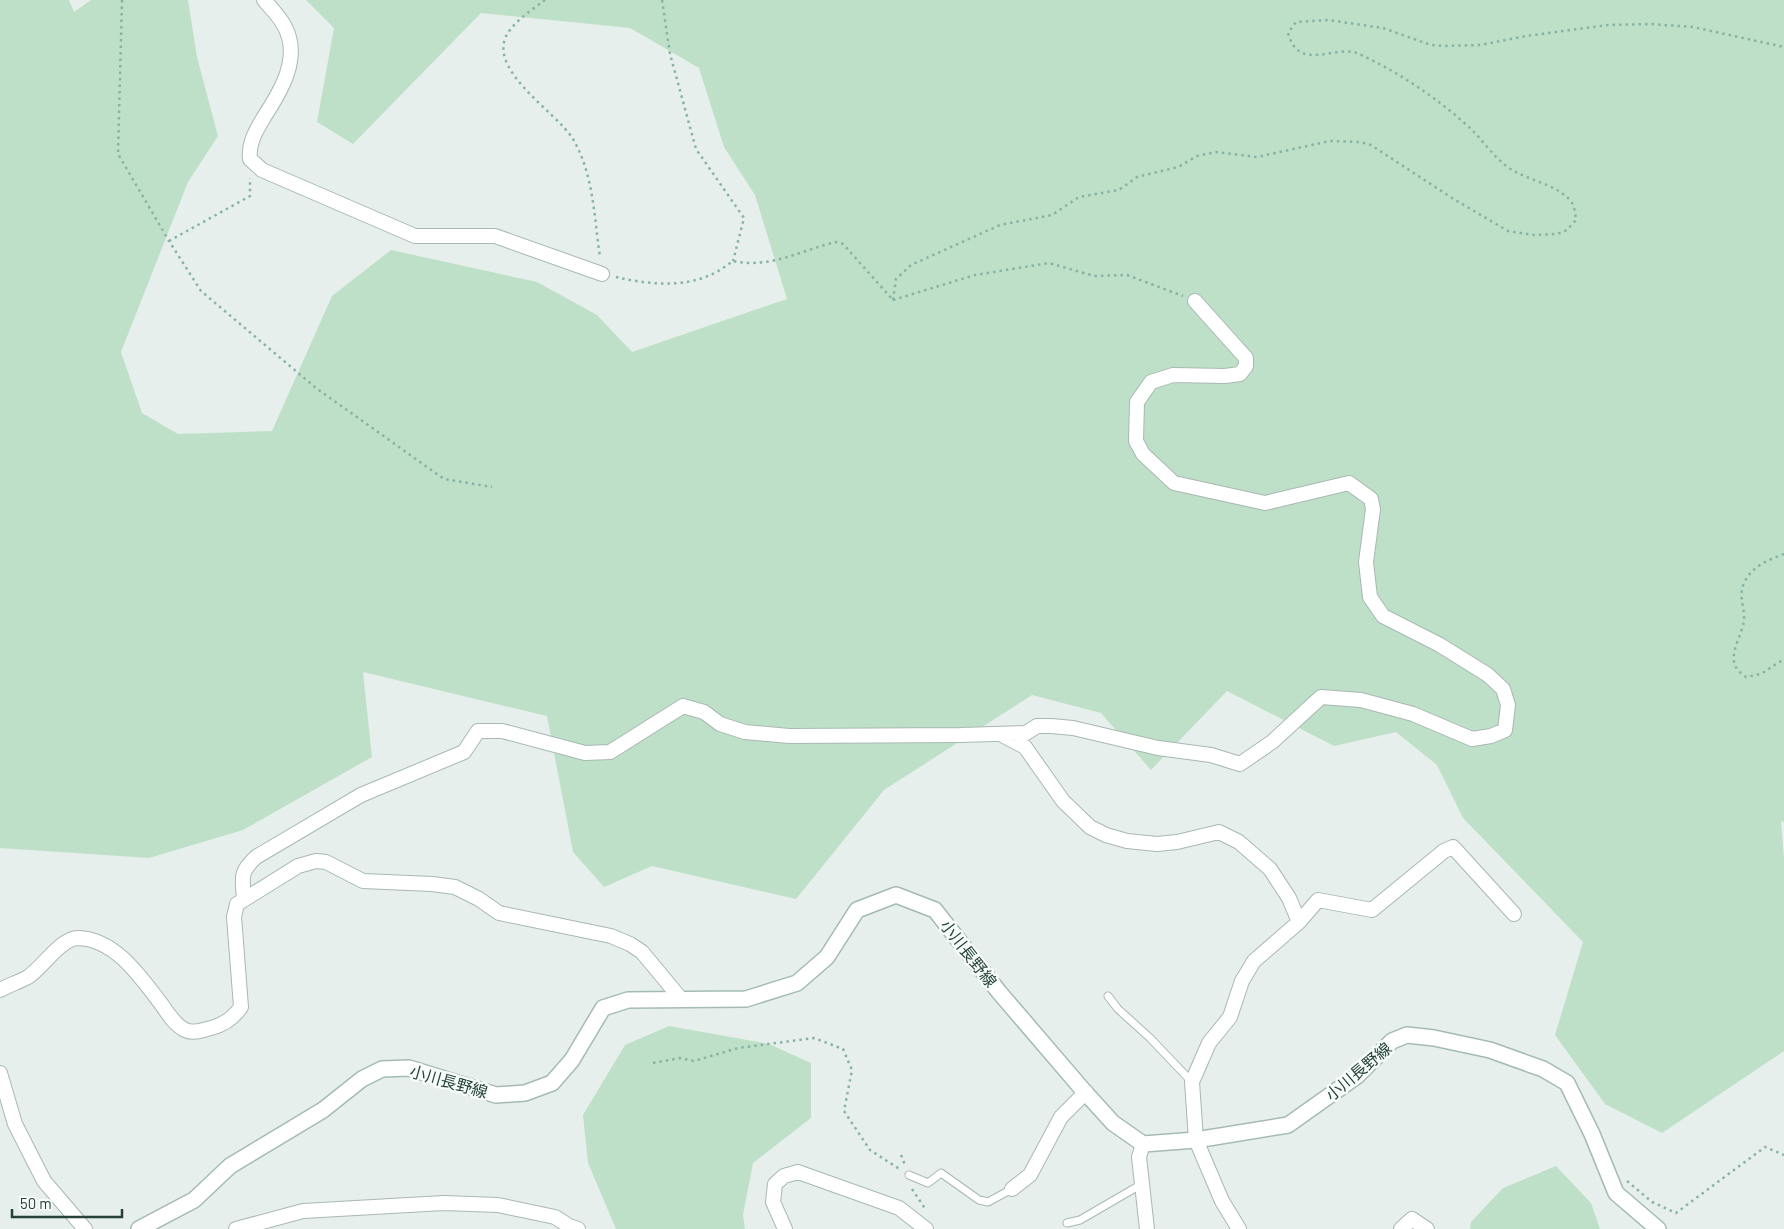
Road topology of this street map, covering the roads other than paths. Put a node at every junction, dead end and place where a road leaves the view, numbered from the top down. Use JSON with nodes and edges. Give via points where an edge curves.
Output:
{"nodes":[{"id":1,"x":264,"y":0,"type":"edge"},
{"id":2,"x":602,"y":274,"type":"road end"},
{"id":3,"x":1195,"y":301,"type":"road end"},
{"id":4,"x":1001,"y":734,"type":"junction"},
{"id":5,"x":244,"y":898,"type":"junction"},
{"id":6,"x":1514,"y":914,"type":"dead end"},
{"id":7,"x":1299,"y":922,"type":"junction"},
{"id":8,"x":0,"y":990,"type":"edge"},
{"id":9,"x":1108,"y":996,"type":"dead end"},
{"id":10,"x":681,"y":999,"type":"junction"},
{"id":11,"x":0,"y":1073,"type":"edge"},
{"id":12,"x":1192,"y":1082,"type":"junction"},
{"id":13,"x":1086,"y":1092,"type":"junction"},
{"id":14,"x":1196,"y":1140,"type":"junction"},
{"id":15,"x":1143,"y":1144,"type":"junction"},
{"id":16,"x":909,"y":1175,"type":"road end"},
{"id":17,"x":1142,"y":1184,"type":"junction"},
{"id":18,"x":1012,"y":1190,"type":"joint"},
{"id":19,"x":1067,"y":1223,"type":"dead end"},
{"id":20,"x":85,"y":1229,"type":"edge"},
{"id":21,"x":139,"y":1229,"type":"edge"},
{"id":22,"x":236,"y":1229,"type":"edge"},
{"id":23,"x":578,"y":1229,"type":"edge"},
{"id":24,"x":785,"y":1229,"type":"edge"},
{"id":25,"x":926,"y":1229,"type":"edge"},
{"id":26,"x":1147,"y":1229,"type":"edge"},
{"id":27,"x":1239,"y":1229,"type":"edge"},
{"id":28,"x":1401,"y":1229,"type":"edge"},
{"id":29,"x":1427,"y":1229,"type":"edge"},
{"id":30,"x":1658,"y":1229,"type":"edge"}],
"edges":[{"from":1,"to":2,"type":"street","via":[[286,28],[290,62],[287,78],[256,131],[249,148],[250,159],[273,176],[415,236],[495,236]]},
{"from":3,"to":4,"type":"street","via":[[1246,358],[1246,366],[1240,374],[1174,375],[1151,382],[1137,402],[1136,441],[1143,454],[1174,483],[1265,503],[1349,483],[1362,491],[1371,499],[1373,509],[1366,562],[1370,597],[1383,616],[1440,645],[1498,684],[1508,705],[1504,730],[1472,739],[1413,714],[1342,697],[1321,697],[1272,742],[1240,764],[1073,728],[1037,726],[1026,733]]},
{"from":4,"to":5,"type":"street","via":[[789,736],[731,729],[704,712],[683,706],[610,752],[599,754],[502,731],[478,731],[464,752],[361,794],[256,857],[244,868]]},
{"from":4,"to":7,"type":"street","via":[[1025,747],[1063,801],[1090,827],[1106,835],[1157,844],[1219,832],[1240,842],[1270,869],[1289,898]]},
{"from":5,"to":8,"type":"street","via":[[237,904],[234,916],[242,1007],[236,1015],[216,1027],[193,1032],[184,1029],[172,1020],[139,974],[114,951],[76,938],[67,942],[28,977]]},
{"from":5,"to":10,"type":"street","via":[[298,866],[316,861],[326,862],[363,881],[455,887],[499,913],[611,936],[630,944],[642,952]]},
{"from":6,"to":7,"type":"street","via":[[1453,847],[1372,910],[1318,900]]},
{"from":7,"to":12,"type":"street","via":[[1254,961],[1242,981],[1230,1017],[1209,1043]]},
{"from":9,"to":12,"type":"lane","via":[[1118,1010]]},
{"from":10,"to":13,"type":"main road","name":"小川長野線","via":[[746,999],[797,983],[827,957],[858,910],[896,895],[935,910],[999,992]]},
{"from":10,"to":21,"type":"main road","name":"小川長野線","via":[[628,1000],[603,1008],[572,1060],[552,1083],[525,1093],[496,1095],[409,1068],[382,1069],[362,1079],[323,1110],[230,1166],[194,1200]]},
{"from":11,"to":20,"type":"street","via":[[15,1124],[44,1181]]},
{"from":12,"to":14,"type":"street"},
{"from":13,"to":15,"type":"main road","name":"小川長野線","via":[[1113,1123]]},
{"from":13,"to":18,"type":"street","via":[[1061,1117],[1030,1175]]},
{"from":14,"to":15,"type":"main road","name":"小川長野線"},
{"from":14,"to":27,"type":"street","via":[[1222,1202]]},
{"from":14,"to":30,"type":"main road","name":"小川長野線","via":[[1288,1125],[1357,1076],[1392,1041],[1407,1035],[1434,1038],[1490,1050],[1567,1083],[1616,1193]]},
{"from":15,"to":17,"type":"street","via":[[1139,1157]]},
{"from":16,"to":18,"type":"lane","via":[[928,1183],[941,1173],[979,1200],[988,1202]]},
{"from":17,"to":19,"type":"lane","via":[[1080,1220]]},
{"from":17,"to":26,"type":"street"},
{"from":22,"to":23,"type":"street","via":[[303,1211],[444,1204],[498,1205],[555,1217]]},
{"from":24,"to":25,"type":"street","via":[[773,1202],[775,1184],[784,1176],[798,1172],[899,1208]]},
{"from":28,"to":29,"type":"street","via":[[1412,1219]]}]}
